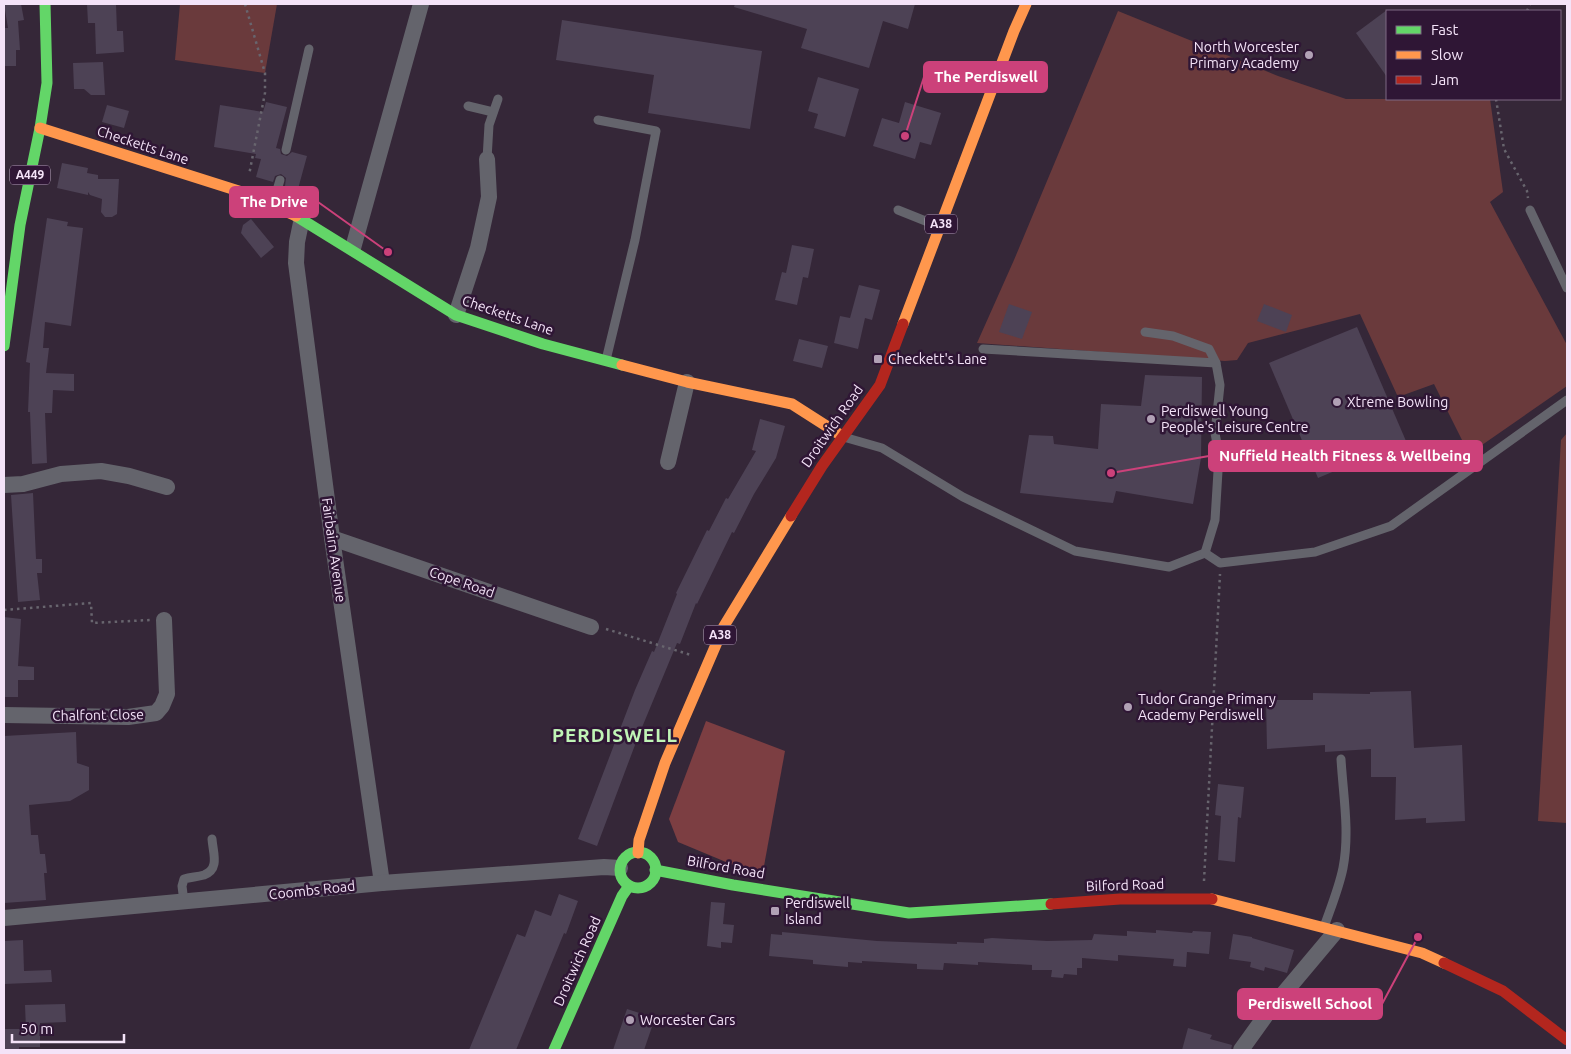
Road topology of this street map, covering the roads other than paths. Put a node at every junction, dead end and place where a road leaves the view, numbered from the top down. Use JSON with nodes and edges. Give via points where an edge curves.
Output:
{"nodes":[{"id":1,"x":45,"y":4,"type":"edge"},
{"id":2,"x":421,"y":4,"type":"edge"},
{"id":3,"x":1026,"y":4,"type":"edge"},
{"id":4,"x":309,"y":49,"type":"dead end"},
{"id":5,"x":498,"y":98,"type":"dead end"},
{"id":6,"x":468,"y":106,"type":"dead end"},
{"id":7,"x":493,"y":112,"type":"junction"},
{"id":8,"x":598,"y":120,"type":"dead end"},
{"id":9,"x":40,"y":128,"type":"junction"},
{"id":10,"x":286,"y":150,"type":"dead end"},
{"id":11,"x":487,"y":159,"type":"joint"},
{"id":12,"x":280,"y":180,"type":"dead end"},
{"id":13,"x":273,"y":204,"type":"junction"},
{"id":14,"x":898,"y":210,"type":"dead end"},
{"id":15,"x":1530,"y":210,"type":"road end"},
{"id":16,"x":302,"y":218,"type":"junction"},
{"id":17,"x":4,"y":220,"type":"edge"},
{"id":18,"x":20,"y":225,"type":"junction"},
{"id":19,"x":940,"y":227,"type":"junction"},
{"id":20,"x":353,"y":248,"type":"junction"},
{"id":21,"x":1567,"y":288,"type":"edge"},
{"id":22,"x":456,"y":314,"type":"junction"},
{"id":23,"x":1145,"y":332,"type":"dead end"},
{"id":24,"x":4,"y":346,"type":"edge"},
{"id":25,"x":983,"y":348,"type":"dead end"},
{"id":26,"x":606,"y":360,"type":"junction"},
{"id":27,"x":1216,"y":363,"type":"junction"},
{"id":28,"x":686,"y":382,"type":"junction"},
{"id":29,"x":1567,"y":400,"type":"edge"},
{"id":30,"x":842,"y":436,"type":"junction"},
{"id":31,"x":1219,"y":455,"type":"junction"},
{"id":32,"x":1254,"y":455,"type":"dead end"},
{"id":33,"x":668,"y":462,"type":"dead end"},
{"id":34,"x":4,"y":485,"type":"edge"},
{"id":35,"x":168,"y":487,"type":"dead end"},
{"id":36,"x":332,"y":538,"type":"junction"},
{"id":37,"x":1205,"y":553,"type":"junction"},
{"id":38,"x":164,"y":620,"type":"road end"},
{"id":39,"x":592,"y":627,"type":"road end"},
{"id":40,"x":4,"y":715,"type":"edge"},
{"id":41,"x":1340,"y":759,"type":"dead end"},
{"id":42,"x":212,"y":839,"type":"dead end"},
{"id":43,"x":638,"y":852,"type":"junction"},
{"id":44,"x":620,"y":868,"type":"junction"},
{"id":45,"x":656,"y":870,"type":"junction"},
{"id":46,"x":382,"y":883,"type":"junction"},
{"id":47,"x":629,"y":886,"type":"junction"},
{"id":48,"x":184,"y":902,"type":"junction"},
{"id":49,"x":4,"y":918,"type":"edge"},
{"id":50,"x":1330,"y":928,"type":"junction"},
{"id":51,"x":1567,"y":1040,"type":"edge"},
{"id":52,"x":554,"y":1050,"type":"edge"},
{"id":53,"x":1241,"y":1050,"type":"edge"}],
"edges":[{"from":1,"to":9,"type":"main road","number":"A449","via":[[46,83]]},
{"from":2,"to":20,"type":"street"},
{"from":3,"to":19,"type":"main road","name":"Droitwich Road","number":"A38"},
{"from":4,"to":10,"type":"lane"},
{"from":5,"to":7,"type":"lane"},
{"from":6,"to":7,"type":"lane"},
{"from":7,"to":11,"type":"lane"},
{"from":8,"to":26,"type":"lane","via":[[656,131],[635,240]]},
{"from":9,"to":13,"type":"main road","name":"Checketts Lane"},
{"from":9,"to":18,"type":"main road","number":"A449"},
{"from":11,"to":22,"type":"street","via":[[489,198],[478,248]]},
{"from":12,"to":13,"type":"lane"},
{"from":13,"to":16,"type":"main road","name":"Checketts Lane"},
{"from":14,"to":19,"type":"lane"},
{"from":15,"to":21,"type":"lane"},
{"from":16,"to":20,"type":"main road","name":"Checketts Lane"},
{"from":16,"to":36,"type":"street","name":"Fairbairn Avenue","via":[[296,242],[296,263]]},
{"from":17,"to":18,"type":"street"},
{"from":18,"to":24,"type":"main road","number":"A449"},
{"from":19,"to":30,"type":"main road","name":"Droitwich Road","number":"A38","via":[[880,384]]},
{"from":20,"to":22,"type":"main road","name":"Checketts Lane"},
{"from":22,"to":26,"type":"main road","name":"Checketts Lane","via":[[543,344]]},
{"from":23,"to":27,"type":"lane","via":[[1174,336],[1209,349]]},
{"from":25,"to":27,"type":"lane"},
{"from":26,"to":28,"type":"main road","name":"Checketts Lane"},
{"from":27,"to":31,"type":"lane","via":[[1220,385],[1215,433]]},
{"from":28,"to":30,"type":"main road","name":"Checketts Lane","via":[[792,404]]},
{"from":28,"to":33,"type":"street"},
{"from":29,"to":37,"type":"lane","via":[[1391,526],[1316,552],[1220,562]]},
{"from":30,"to":37,"type":"lane","via":[[882,448],[963,496],[1075,551],[1169,567]]},
{"from":30,"to":43,"type":"main road","name":"Droitwich Road","number":"A38","via":[[724,626],[665,763],[639,840]]},
{"from":31,"to":32,"type":"lane"},
{"from":31,"to":37,"type":"lane","via":[[1215,520]]},
{"from":34,"to":35,"type":"street","via":[[23,484],[61,474],[101,471]]},
{"from":36,"to":39,"type":"street","name":"Cope Road"},
{"from":36,"to":46,"type":"street","name":"Fairbairn Avenue"},
{"from":38,"to":40,"type":"street","name":"Chalfont Close","via":[[167,694],[156,712],[128,717]]},
{"from":41,"to":50,"type":"lane","via":[[1346,823],[1344,866]]},
{"from":42,"to":48,"type":"lane","via":[[214,867],[212,871],[184,880]]},
{"from":43,"to":44,"type":"main road","via":[[626,856]]},
{"from":43,"to":45,"type":"main road","via":[[650,857]]},
{"from":44,"to":46,"type":"street","name":"Coombs Road"},
{"from":44,"to":47,"type":"main road","via":[[622,880]]},
{"from":45,"to":47,"type":"main road","via":[[646,886]]},
{"from":45,"to":50,"type":"main road","name":"Bilford Road","via":[[909,913],[1120,899],[1203,898]]},
{"from":46,"to":48,"type":"street","name":"Coombs Road"},
{"from":47,"to":52,"type":"main road","name":"Droitwich Road"},
{"from":48,"to":49,"type":"street","name":"Coombs Road"},
{"from":50,"to":51,"type":"main road","name":"Bilford Road","via":[[1422,953],[1494,986]]},
{"from":50,"to":53,"type":"street"}]}
